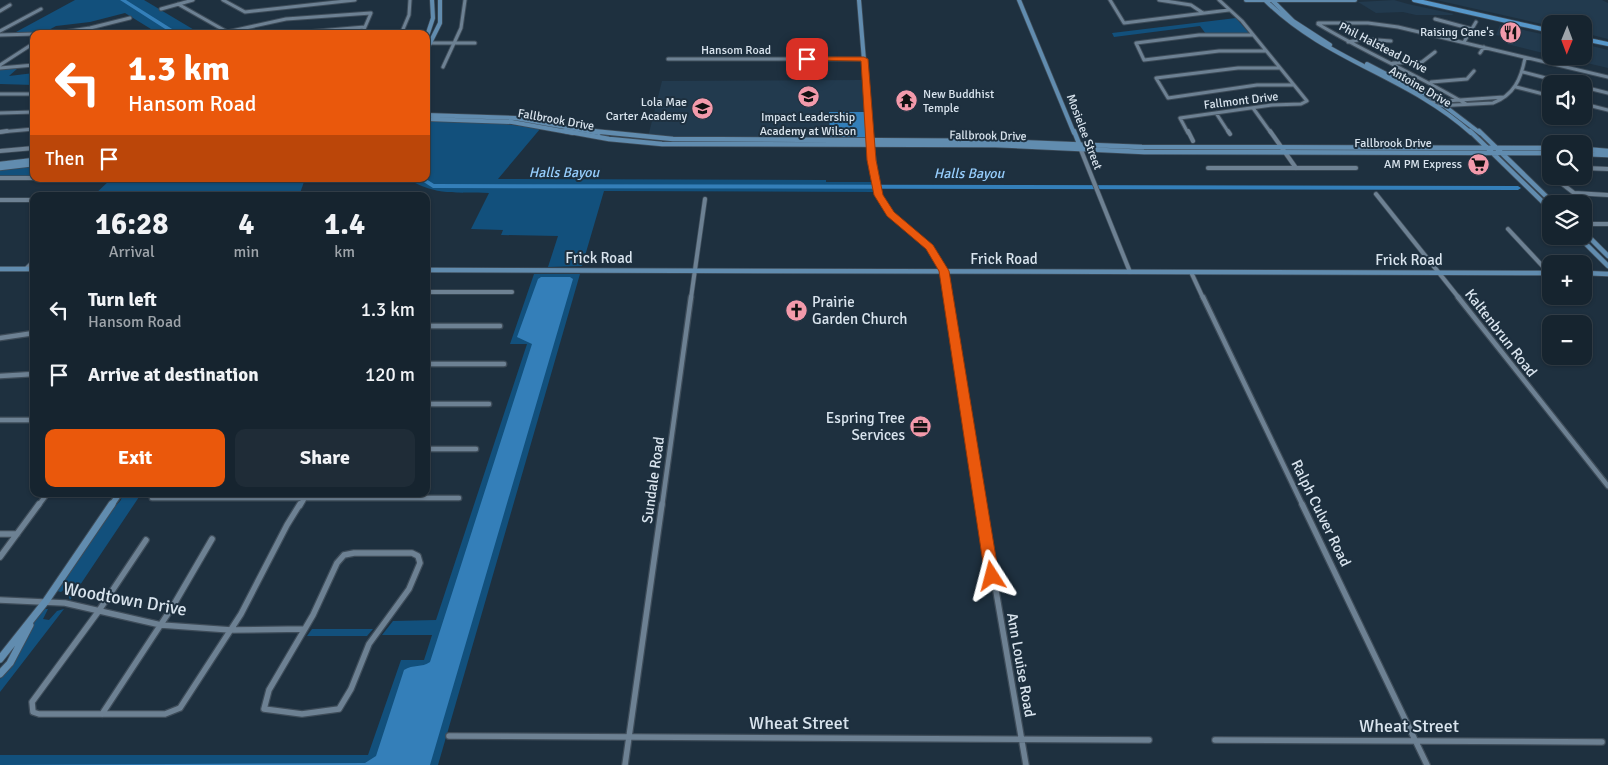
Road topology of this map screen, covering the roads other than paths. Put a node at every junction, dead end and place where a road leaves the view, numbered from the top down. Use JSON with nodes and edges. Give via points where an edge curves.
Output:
{"nodes":[{"id":1,"x":192,"y":0,"type":"edge"},
{"id":2,"x":223,"y":0,"type":"edge"},
{"id":3,"x":340,"y":0,"type":"edge"},
{"id":4,"x":355,"y":0,"type":"edge"},
{"id":5,"x":410,"y":0,"type":"edge"},
{"id":6,"x":432,"y":0,"type":"edge"},
{"id":7,"x":440,"y":0,"type":"edge"},
{"id":8,"x":465,"y":0,"type":"edge"},
{"id":9,"x":859,"y":0,"type":"edge"},
{"id":10,"x":1019,"y":0,"type":"edge"},
{"id":11,"x":1110,"y":0,"type":"edge"},
{"id":12,"x":1159,"y":0,"type":"edge"},
{"id":13,"x":1220,"y":0,"type":"edge"},
{"id":14,"x":1246,"y":0,"type":"edge"},
{"id":15,"x":1265,"y":0,"type":"edge"},
{"id":16,"x":1272,"y":0,"type":"edge"},
{"id":17,"x":1327,"y":0,"type":"edge"},
{"id":18,"x":1355,"y":0,"type":"edge"},
{"id":19,"x":1414,"y":0,"type":"edge"},
{"id":20,"x":308,"y":2,"type":"edge"},
{"id":21,"x":178,"y":4,"type":"junction"},
{"id":22,"x":10,"y":5,"type":"dead end"},
{"id":23,"x":41,"y":8,"type":"dead end"},
{"id":24,"x":161,"y":9,"type":"dead end"},
{"id":25,"x":1229,"y":10,"type":"junction"},
{"id":26,"x":0,"y":11,"type":"edge"},
{"id":27,"x":1203,"y":13,"type":"junction"},
{"id":28,"x":130,"y":18,"type":"dead end"},
{"id":29,"x":1435,"y":19,"type":"dead end"},
{"id":30,"x":1476,"y":22,"type":"dead end"},
{"id":31,"x":365,"y":27,"type":"junction"},
{"id":32,"x":1472,"y":29,"type":"junction"},
{"id":33,"x":1542,"y":29,"type":"edge"},
{"id":34,"x":77,"y":30,"type":"edge"},
{"id":35,"x":224,"y":30,"type":"edge"},
{"id":36,"x":242,"y":30,"type":"edge"},
{"id":37,"x":329,"y":30,"type":"edge"},
{"id":38,"x":364,"y":30,"type":"edge"},
{"id":39,"x":403,"y":30,"type":"edge"},
{"id":40,"x":0,"y":31,"type":"edge"},
{"id":41,"x":1307,"y":31,"type":"junction"},
{"id":42,"x":1300,"y":32,"type":"junction"},
{"id":43,"x":0,"y":34,"type":"edge"},
{"id":44,"x":30,"y":34,"type":"edge"},
{"id":45,"x":1253,"y":35,"type":"junction"},
{"id":46,"x":430,"y":37,"type":"edge"},
{"id":47,"x":430,"y":40,"type":"edge"},
{"id":48,"x":1592,"y":40,"type":"edge"},
{"id":49,"x":1392,"y":41,"type":"dead end"},
{"id":50,"x":430,"y":42,"type":"edge"},
{"id":51,"x":1348,"y":42,"type":"junction"},
{"id":52,"x":1464,"y":42,"type":"junction"},
{"id":53,"x":455,"y":43,"type":"junction"},
{"id":54,"x":475,"y":43,"type":"dead end"},
{"id":55,"x":1608,"y":44,"type":"edge"},
{"id":56,"x":30,"y":46,"type":"edge"},
{"id":57,"x":1484,"y":47,"type":"junction"},
{"id":58,"x":24,"y":49,"type":"junction"},
{"id":59,"x":30,"y":50,"type":"edge"},
{"id":60,"x":1266,"y":51,"type":"junction"},
{"id":61,"x":1435,"y":52,"type":"dead end"},
{"id":62,"x":1480,"y":54,"type":"dead end"},
{"id":63,"x":1525,"y":58,"type":"junction"},
{"id":64,"x":668,"y":59,"type":"dead end"},
{"id":65,"x":864,"y":59,"type":"junction"},
{"id":66,"x":1392,"y":63,"type":"junction"},
{"id":67,"x":30,"y":65,"type":"edge"},
{"id":68,"x":0,"y":66,"type":"edge"},
{"id":69,"x":443,"y":67,"type":"dead end"},
{"id":70,"x":1280,"y":68,"type":"junction"},
{"id":71,"x":1376,"y":68,"type":"junction"},
{"id":72,"x":1371,"y":70,"type":"junction"},
{"id":73,"x":1474,"y":70,"type":"dead end"},
{"id":74,"x":1522,"y":72,"type":"junction"},
{"id":75,"x":1542,"y":77,"type":"edge"},
{"id":76,"x":1608,"y":77,"type":"edge"},
{"id":77,"x":1430,"y":82,"type":"junction"},
{"id":78,"x":1294,"y":85,"type":"junction"},
{"id":79,"x":1516,"y":87,"type":"junction"},
{"id":80,"x":1592,"y":89,"type":"edge"},
{"id":81,"x":1608,"y":93,"type":"edge"},
{"id":82,"x":0,"y":94,"type":"edge"},
{"id":83,"x":30,"y":94,"type":"edge"},
{"id":84,"x":1542,"y":94,"type":"edge"},
{"id":85,"x":1505,"y":97,"type":"junction"},
{"id":86,"x":1461,"y":100,"type":"junction"},
{"id":87,"x":1437,"y":104,"type":"junction"},
{"id":88,"x":1466,"y":104,"type":"junction"},
{"id":89,"x":1444,"y":105,"type":"junction"},
{"id":90,"x":1592,"y":106,"type":"edge"},
{"id":91,"x":1253,"y":108,"type":"junction"},
{"id":92,"x":1608,"y":110,"type":"edge"},
{"id":93,"x":30,"y":112,"type":"edge"},
{"id":94,"x":0,"y":113,"type":"edge"},
{"id":95,"x":1216,"y":113,"type":"junction"},
{"id":96,"x":430,"y":115,"type":"edge"},
{"id":97,"x":430,"y":119,"type":"edge"},
{"id":98,"x":30,"y":129,"type":"edge"},
{"id":99,"x":0,"y":132,"type":"edge"},
{"id":100,"x":1230,"y":134,"type":"dead end"},
{"id":101,"x":654,"y":141,"type":"junction"},
{"id":102,"x":1193,"y":141,"type":"dead end"},
{"id":103,"x":871,"y":143,"type":"junction"},
{"id":104,"x":1080,"y":147,"type":"junction"},
{"id":105,"x":30,"y":148,"type":"edge"},
{"id":106,"x":1282,"y":148,"type":"junction"},
{"id":107,"x":1396,"y":148,"type":"junction"},
{"id":108,"x":1488,"y":148,"type":"junction"},
{"id":109,"x":1497,"y":148,"type":"junction"},
{"id":110,"x":1542,"y":148,"type":"edge"},
{"id":111,"x":1592,"y":150,"type":"edge"},
{"id":112,"x":0,"y":151,"type":"edge"},
{"id":113,"x":1608,"y":151,"type":"edge"},
{"id":114,"x":1285,"y":153,"type":"junction"},
{"id":115,"x":1400,"y":153,"type":"junction"},
{"id":116,"x":1492,"y":153,"type":"junction"},
{"id":117,"x":1502,"y":153,"type":"junction"},
{"id":118,"x":1542,"y":153,"type":"edge"},
{"id":119,"x":1592,"y":154,"type":"edge"},
{"id":120,"x":1608,"y":155,"type":"edge"},
{"id":121,"x":30,"y":160,"type":"edge"},
{"id":122,"x":0,"y":164,"type":"edge"},
{"id":123,"x":30,"y":164,"type":"edge"},
{"id":124,"x":0,"y":168,"type":"edge"},
{"id":125,"x":1208,"y":168,"type":"dead end"},
{"id":126,"x":1296,"y":168,"type":"junction"},
{"id":127,"x":1356,"y":168,"type":"dead end"},
{"id":128,"x":1592,"y":168,"type":"edge"},
{"id":129,"x":1608,"y":169,"type":"edge"},
{"id":130,"x":0,"y":178,"type":"edge"},
{"id":131,"x":30,"y":178,"type":"edge"},
{"id":132,"x":1564,"y":185,"type":"edge"},
{"id":133,"x":1376,"y":194,"type":"dead end"},
{"id":134,"x":1545,"y":195,"type":"edge"},
{"id":135,"x":1608,"y":195,"type":"edge"},
{"id":136,"x":705,"y":199,"type":"dead end"},
{"id":137,"x":0,"y":200,"type":"edge"},
{"id":138,"x":30,"y":200,"type":"edge"},
{"id":139,"x":1542,"y":201,"type":"edge"},
{"id":140,"x":1592,"y":225,"type":"edge"},
{"id":141,"x":1607,"y":226,"type":"edge"},
{"id":142,"x":1508,"y":229,"type":"dead end"},
{"id":143,"x":1592,"y":240,"type":"edge"},
{"id":144,"x":1587,"y":245,"type":"edge"},
{"id":145,"x":1608,"y":256,"type":"edge"},
{"id":146,"x":30,"y":265,"type":"edge"},
{"id":147,"x":1542,"y":265,"type":"edge"},
{"id":148,"x":1608,"y":266,"type":"edge"},
{"id":149,"x":0,"y":269,"type":"edge"},
{"id":150,"x":26,"y":269,"type":"junction"},
{"id":151,"x":30,"y":269,"type":"edge"},
{"id":152,"x":430,"y":270,"type":"edge"},
{"id":153,"x":695,"y":271,"type":"junction"},
{"id":154,"x":944,"y":271,"type":"junction"},
{"id":155,"x":1130,"y":272,"type":"junction"},
{"id":156,"x":1191,"y":272,"type":"junction"},
{"id":157,"x":1439,"y":272,"type":"junction"},
{"id":158,"x":1542,"y":273,"type":"edge"},
{"id":159,"x":1592,"y":273,"type":"edge"},
{"id":160,"x":1608,"y":274,"type":"edge"},
{"id":161,"x":430,"y":292,"type":"edge"},
{"id":162,"x":512,"y":292,"type":"dead end"},
{"id":163,"x":430,"y":326,"type":"edge"},
{"id":164,"x":500,"y":326,"type":"dead end"},
{"id":165,"x":30,"y":334,"type":"edge"},
{"id":166,"x":0,"y":338,"type":"edge"},
{"id":167,"x":430,"y":364,"type":"edge"},
{"id":168,"x":504,"y":364,"type":"dead end"},
{"id":169,"x":30,"y":374,"type":"edge"},
{"id":170,"x":0,"y":376,"type":"edge"},
{"id":171,"x":430,"y":404,"type":"edge"},
{"id":172,"x":489,"y":404,"type":"dead end"},
{"id":173,"x":0,"y":420,"type":"edge"},
{"id":174,"x":30,"y":420,"type":"edge"},
{"id":175,"x":430,"y":449,"type":"edge"},
{"id":176,"x":476,"y":449,"type":"dead end"},
{"id":177,"x":1608,"y":486,"type":"edge"},
{"id":178,"x":45,"y":497,"type":"edge"},
{"id":179,"x":117,"y":497,"type":"edge"},
{"id":180,"x":229,"y":497,"type":"edge"},
{"id":181,"x":305,"y":497,"type":"edge"},
{"id":182,"x":382,"y":497,"type":"edge"},
{"id":183,"x":152,"y":498,"type":"dead end"},
{"id":184,"x":459,"y":498,"type":"dead end"},
{"id":185,"x":0,"y":534,"type":"edge"},
{"id":186,"x":17,"y":534,"type":"junction"},
{"id":187,"x":146,"y":540,"type":"dead end"},
{"id":188,"x":212,"y":540,"type":"dead end"},
{"id":189,"x":0,"y":557,"type":"edge"},
{"id":190,"x":0,"y":600,"type":"edge"},
{"id":191,"x":46,"y":601,"type":"junction"},
{"id":192,"x":98,"y":612,"type":"junction"},
{"id":193,"x":33,"y":618,"type":"junction"},
{"id":194,"x":161,"y":625,"type":"junction"},
{"id":195,"x":304,"y":629,"type":"junction"},
{"id":196,"x":231,"y":630,"type":"junction"},
{"id":197,"x":0,"y":659,"type":"edge"},
{"id":198,"x":0,"y":674,"type":"edge"},
{"id":199,"x":102,"y":714,"type":"junction"},
{"id":200,"x":449,"y":736,"type":"dead end"},
{"id":201,"x":629,"y":737,"type":"junction"},
{"id":202,"x":1022,"y":739,"type":"junction"},
{"id":203,"x":1149,"y":740,"type":"dead end"},
{"id":204,"x":1215,"y":740,"type":"dead end"},
{"id":205,"x":1416,"y":741,"type":"junction"},
{"id":206,"x":1602,"y":742,"type":"dead end"},
{"id":207,"x":625,"y":765,"type":"edge"},
{"id":208,"x":1026,"y":765,"type":"edge"},
{"id":209,"x":1427,"y":765,"type":"edge"}],
"edges":[{"from":1,"to":21,"type":"street"},
{"from":2,"to":20,"type":"street","via":[[245,12]]},
{"from":3,"to":4,"type":"street"},
{"from":3,"to":20,"type":"street"},
{"from":5,"to":39,"type":"street","via":[[409,15]]},
{"from":6,"to":46,"type":"main road","via":[[434,18]]},
{"from":7,"to":47,"type":"main road","via":[[440,23]]},
{"from":8,"to":53,"type":"street","via":[[462,24]]},
{"from":9,"to":65,"type":"main road","name":"Ann Louise Road"},
{"from":10,"to":104,"type":"main road","name":"Mosielee Street"},
{"from":11,"to":27,"type":"street","via":[[1124,23]]},
{"from":12,"to":27,"type":"street","via":[[1191,5]]},
{"from":13,"to":25,"type":"street"},
{"from":14,"to":15,"type":"main road"},
{"from":15,"to":16,"type":"main road"},
{"from":15,"to":42,"type":"main road","name":"Antoine Drive"},
{"from":16,"to":17,"type":"main road"},
{"from":16,"to":41,"type":"main road","name":"Antoine Drive"},
{"from":17,"to":18,"type":"main road"},
{"from":19,"to":33,"type":"main road"},
{"from":21,"to":24,"type":"street"},
{"from":21,"to":35,"type":"street"},
{"from":22,"to":26,"type":"street"},
{"from":23,"to":40,"type":"street"},
{"from":25,"to":27,"type":"street"},
{"from":25,"to":45,"type":"street"},
{"from":28,"to":34,"type":"street"},
{"from":29,"to":32,"type":"street"},
{"from":30,"to":32,"type":"street"},
{"from":31,"to":36,"type":"street","via":[[371,13],[286,20]]},
{"from":31,"to":37,"type":"street"},
{"from":31,"to":38,"type":"street"},
{"from":32,"to":52,"type":"street"},
{"from":41,"to":42,"type":"main road"},
{"from":41,"to":71,"type":"main road","name":"Antoine Drive"},
{"from":42,"to":72,"type":"main road","name":"Antoine Drive"},
{"from":43,"to":44,"type":"street"},
{"from":45,"to":60,"type":"street"},
{"from":45,"to":60,"type":"street","via":[[1199,35],[1136,43],[1144,60],[1218,51]]},
{"from":48,"to":55,"type":"main road"},
{"from":49,"to":51,"type":"street","via":[[1364,39]]},
{"from":50,"to":53,"type":"street"},
{"from":51,"to":52,"type":"street","name":"Phil Halstead Drive","via":[[1318,23],[1382,24]]},
{"from":51,"to":66,"type":"street","name":"Phil Halstead Drive"},
{"from":52,"to":57,"type":"street"},
{"from":53,"to":54,"type":"street"},
{"from":53,"to":69,"type":"street"},
{"from":56,"to":58,"type":"street"},
{"from":57,"to":62,"type":"street"},
{"from":57,"to":63,"type":"street"},
{"from":58,"to":59,"type":"street"},
{"from":58,"to":68,"type":"street"},
{"from":60,"to":70,"type":"street"},
{"from":61,"to":66,"type":"street","via":[[1425,62]]},
{"from":63,"to":74,"type":"street"},
{"from":63,"to":76,"type":"street"},
{"from":64,"to":65,"type":"street","name":"Hansom Road"},
{"from":65,"to":103,"type":"main road","name":"Ann Louise Road"},
{"from":66,"to":77,"type":"street","name":"Phil Halstead Drive"},
{"from":67,"to":68,"type":"street"},
{"from":70,"to":78,"type":"street"},
{"from":70,"to":78,"type":"street","via":[[1238,68],[1156,78],[1168,98],[1257,85]]},
{"from":71,"to":72,"type":"main road"},
{"from":71,"to":87,"type":"main road","name":"Antoine Drive"},
{"from":72,"to":87,"type":"main road","name":"Antoine Drive"},
{"from":73,"to":77,"type":"street","via":[[1467,79]]},
{"from":74,"to":75,"type":"street"},
{"from":74,"to":79,"type":"street"},
{"from":77,"to":86,"type":"street","name":"Phil Halstead Drive"},
{"from":78,"to":91,"type":"street","name":"Fallmont Drive","via":[[1306,103]]},
{"from":79,"to":84,"type":"street"},
{"from":79,"to":85,"type":"street"},
{"from":80,"to":81,"type":"street"},
{"from":82,"to":83,"type":"street"},
{"from":85,"to":86,"type":"street"},
{"from":85,"to":88,"type":"street","via":[[1493,103]]},
{"from":86,"to":87,"type":"street"},
{"from":86,"to":88,"type":"street","name":"Phil Halstead Drive"},
{"from":87,"to":89,"type":"main road","name":"Antoine Drive"},
{"from":87,"to":108,"type":"main road","name":"Antoine Drive"},
{"from":88,"to":89,"type":"street"},
{"from":89,"to":109,"type":"main road","name":"Antoine Drive"},
{"from":90,"to":92,"type":"street"},
{"from":91,"to":95,"type":"street","name":"Fallmont Drive"},
{"from":91,"to":106,"type":"street"},
{"from":93,"to":94,"type":"street"},
{"from":95,"to":100,"type":"street"},
{"from":95,"to":102,"type":"street","name":"Fallmont Drive","via":[[1180,118]]},
{"from":96,"to":101,"type":"main road","name":"Fallbrook Drive","via":[[516,118]]},
{"from":97,"to":101,"type":"main road","name":"Fallbrook Drive","via":[[512,122],[609,139]]},
{"from":98,"to":99,"type":"street"},
{"from":101,"to":103,"type":"main road","name":"Fallbrook Drive"},
{"from":103,"to":104,"type":"main road","name":"Fallbrook Drive"},
{"from":103,"to":154,"type":"main road","name":"Ann Louise Road","via":[[878,194],[890,214],[929,247]]},
{"from":104,"to":106,"type":"main road","name":"Fallbrook Drive"},
{"from":104,"to":114,"type":"main road","name":"Fallbrook Drive","via":[[1144,152]]},
{"from":104,"to":155,"type":"street","name":"Mosielee Street"},
{"from":105,"to":112,"type":"street"},
{"from":106,"to":107,"type":"main road","name":"Fallbrook Drive"},
{"from":106,"to":114,"type":"street"},
{"from":107,"to":108,"type":"main road","name":"Fallbrook Drive"},
{"from":107,"to":115,"type":"main road"},
{"from":108,"to":109,"type":"main road","name":"Fallbrook Drive"},
{"from":108,"to":116,"type":"main road","name":"Antoine Drive"},
{"from":109,"to":110,"type":"main road","name":"Fallbrook Drive"},
{"from":109,"to":117,"type":"main road","name":"Antoine Drive"},
{"from":111,"to":113,"type":"main road"},
{"from":114,"to":115,"type":"main road","name":"Fallbrook Drive"},
{"from":114,"to":126,"type":"street"},
{"from":115,"to":116,"type":"main road","name":"Fallbrook Drive"},
{"from":116,"to":117,"type":"main road","name":"Fallbrook Drive"},
{"from":116,"to":139,"type":"main road","name":"Antoine Drive"},
{"from":117,"to":118,"type":"main road","name":"Fallbrook Drive"},
{"from":117,"to":134,"type":"main road","name":"Antoine Drive"},
{"from":119,"to":120,"type":"main road"},
{"from":121,"to":122,"type":"main road"},
{"from":123,"to":124,"type":"main road"},
{"from":125,"to":126,"type":"street"},
{"from":126,"to":127,"type":"street"},
{"from":128,"to":129,"type":"street"},
{"from":130,"to":131,"type":"street"},
{"from":132,"to":135,"type":"street","via":[[1574,193]]},
{"from":133,"to":157,"type":"street","name":"Kaltenbrun Road"},
{"from":136,"to":153,"type":"street","name":"Sundale Road"},
{"from":137,"to":138,"type":"street"},
{"from":140,"to":141,"type":"street"},
{"from":142,"to":147,"type":"street"},
{"from":143,"to":145,"type":"main road"},
{"from":144,"to":148,"type":"main road"},
{"from":146,"to":150,"type":"street"},
{"from":149,"to":150,"type":"main road"},
{"from":150,"to":151,"type":"main road"},
{"from":152,"to":153,"type":"main road","name":"Frick Road"},
{"from":153,"to":154,"type":"main road","name":"Frick Road"},
{"from":153,"to":201,"type":"street","name":"Sundale Road"},
{"from":154,"to":155,"type":"main road","name":"Frick Road"},
{"from":154,"to":202,"type":"street","name":"Ann Louise Road","via":[[990,564]]},
{"from":155,"to":156,"type":"main road","name":"Frick Road"},
{"from":156,"to":157,"type":"main road","name":"Frick Road"},
{"from":156,"to":205,"type":"street","name":"Ralph Culver Road"},
{"from":157,"to":158,"type":"main road","name":"Frick Road"},
{"from":157,"to":177,"type":"street","name":"Kaltenbrun Road"},
{"from":159,"to":160,"type":"main road"},
{"from":161,"to":162,"type":"street"},
{"from":163,"to":164,"type":"street"},
{"from":165,"to":166,"type":"street"},
{"from":167,"to":168,"type":"street"},
{"from":169,"to":170,"type":"street"},
{"from":171,"to":172,"type":"street"},
{"from":173,"to":174,"type":"street"},
{"from":175,"to":176,"type":"street"},
{"from":178,"to":186,"type":"street"},
{"from":179,"to":191,"type":"main road"},
{"from":180,"to":183,"type":"street"},
{"from":181,"to":196,"type":"street"},
{"from":182,"to":184,"type":"street"},
{"from":185,"to":186,"type":"street"},
{"from":186,"to":189,"type":"street"},
{"from":187,"to":192,"type":"street"},
{"from":188,"to":194,"type":"street"},
{"from":190,"to":191,"type":"street","name":"Woodtown Drive"},
{"from":191,"to":192,"type":"street","name":"Woodtown Drive"},
{"from":191,"to":193,"type":"main road"},
{"from":192,"to":194,"type":"street","name":"Woodtown Drive"},
{"from":192,"to":199,"type":"street","via":[[32,702],[31,708],[33,712]]},
{"from":193,"to":197,"type":"main road"},
{"from":193,"to":198,"type":"main road","via":[[25,638]]},
{"from":194,"to":196,"type":"street","name":"Woodtown Drive"},
{"from":194,"to":199,"type":"street"},
{"from":195,"to":195,"type":"street","via":[[269,690],[264,709],[279,714],[316,714],[339,709],[351,689],[369,644],[409,589],[420,563],[418,556],[412,553],[354,553],[344,556],[337,563]]},
{"from":195,"to":196,"type":"street","name":"Woodtown Drive"},
{"from":196,"to":199,"type":"street","via":[[176,710],[165,714]]},
{"from":200,"to":201,"type":"street","name":"Wheat Street"},
{"from":201,"to":202,"type":"street","name":"Wheat Street"},
{"from":201,"to":207,"type":"street","name":"Sundale Road"},
{"from":202,"to":203,"type":"street","name":"Wheat Street"},
{"from":202,"to":208,"type":"street","name":"Ann Louise Road"},
{"from":204,"to":205,"type":"street","name":"Wheat Street"},
{"from":205,"to":206,"type":"street","name":"Wheat Street"},
{"from":205,"to":209,"type":"street","name":"Ralph Culver Road"}]}
